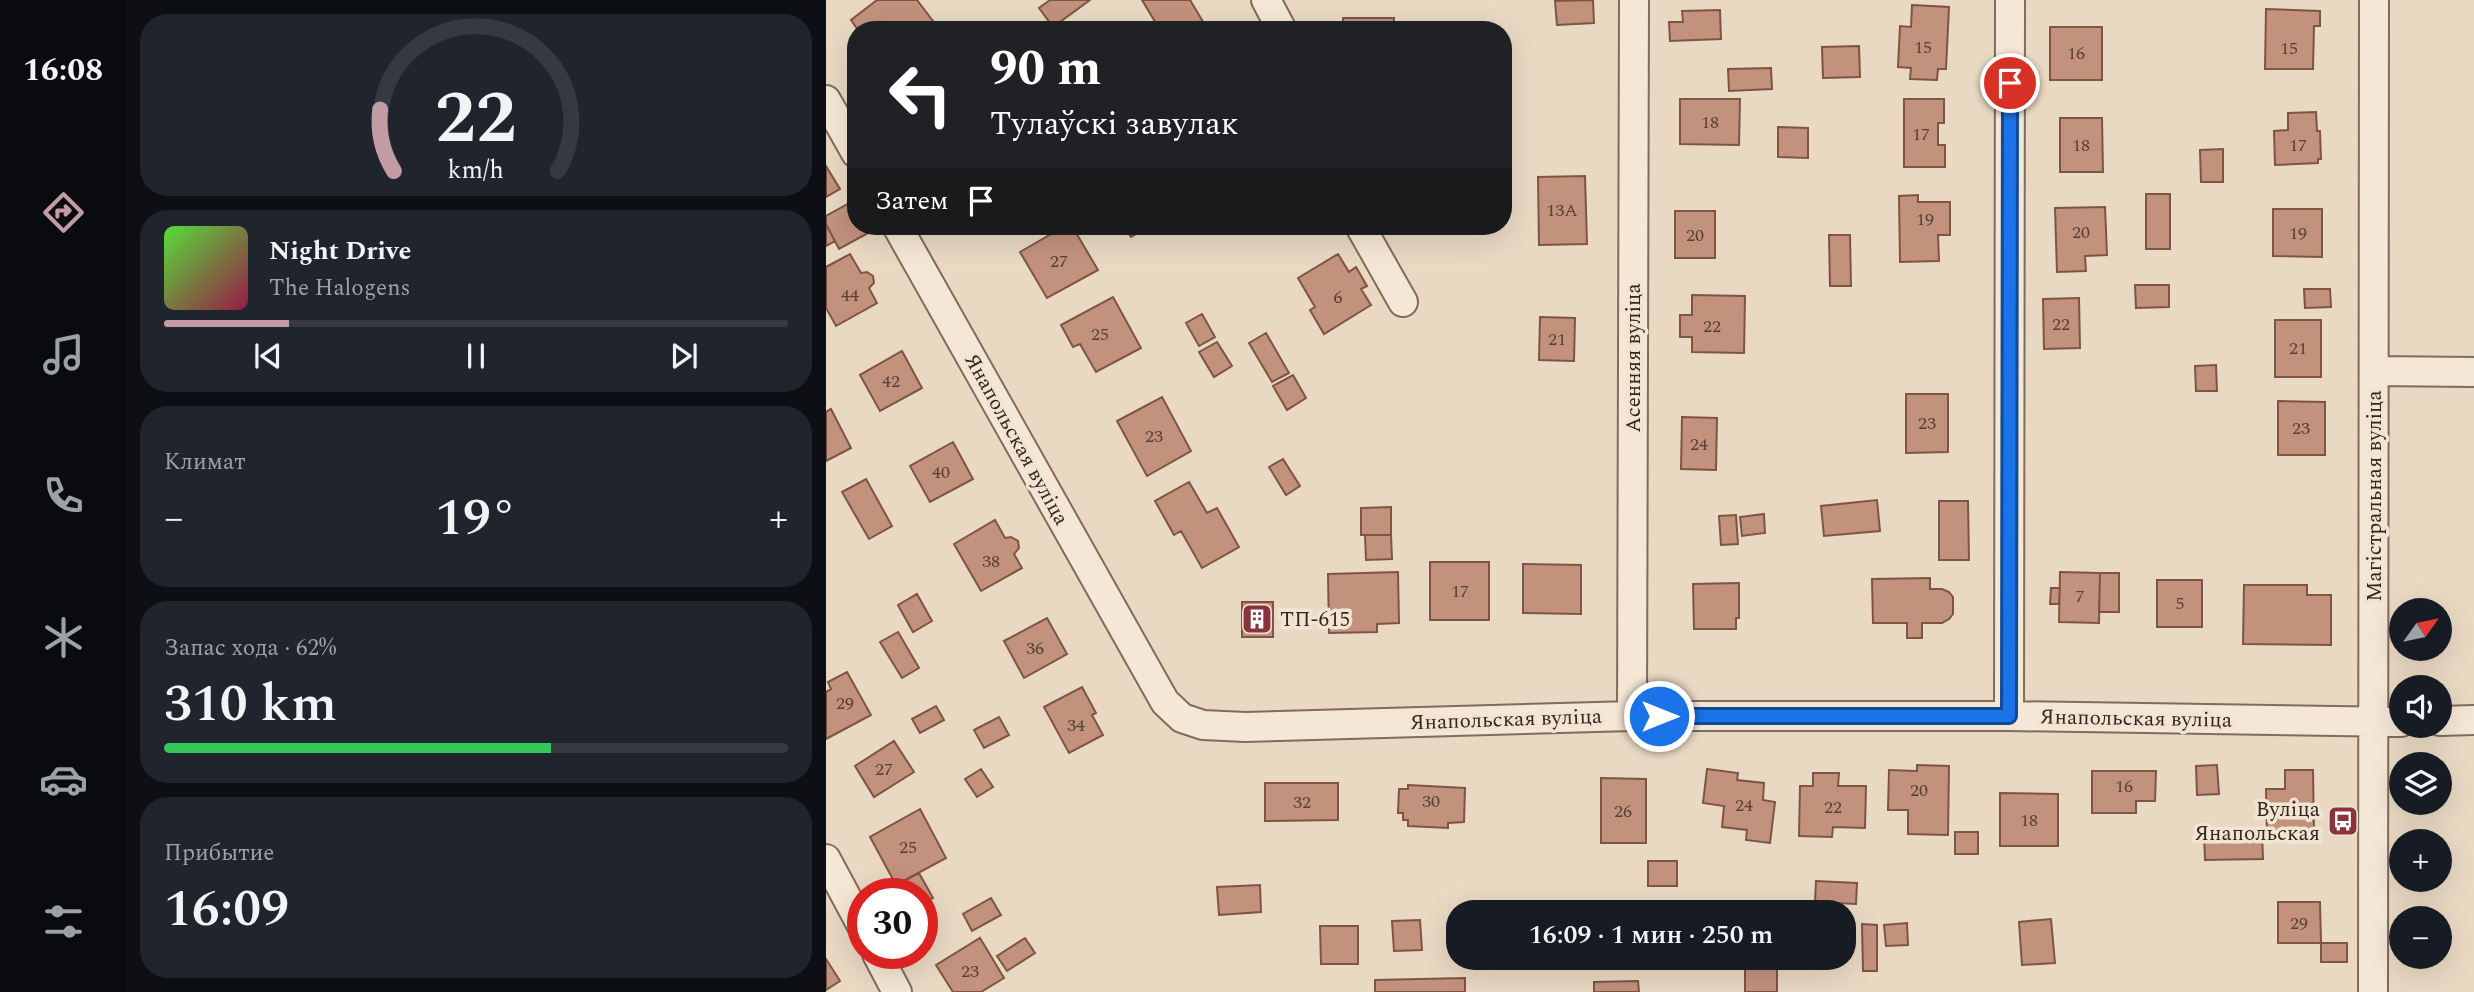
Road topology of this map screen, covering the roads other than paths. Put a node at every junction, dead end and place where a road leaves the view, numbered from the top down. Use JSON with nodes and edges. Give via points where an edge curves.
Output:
{"nodes":[{"id":1,"x":1266,"y":0,"type":"edge"},
{"id":2,"x":1634,"y":0,"type":"edge"},
{"id":3,"x":2010,"y":0,"type":"edge"},
{"id":4,"x":2374,"y":0,"type":"edge"},
{"id":5,"x":1277,"y":21,"type":"edge"},
{"id":6,"x":826,"y":100,"type":"edge"},
{"id":7,"x":847,"y":137,"type":"edge"},
{"id":8,"x":902,"y":235,"type":"edge"},
{"id":9,"x":1365,"y":235,"type":"edge"},
{"id":10,"x":1403,"y":302,"type":"dead end"},
{"id":11,"x":2374,"y":371,"type":"junction"},
{"id":12,"x":2474,"y":372,"type":"edge"},
{"id":13,"x":1632,"y":716,"type":"junction"},
{"id":14,"x":2009,"y":716,"type":"junction"},
{"id":15,"x":2474,"y":720,"type":"edge"},
{"id":16,"x":2452,"y":721,"type":"edge"},
{"id":17,"x":2373,"y":722,"type":"junction"},
{"id":18,"x":2389,"y":722,"type":"edge"},
{"id":19,"x":826,"y":859,"type":"edge"},
{"id":20,"x":847,"y":898,"type":"edge"},
{"id":21,"x":885,"y":969,"type":"edge"},
{"id":22,"x":897,"y":992,"type":"edge"},
{"id":23,"x":2373,"y":992,"type":"edge"}],
"edges":[{"from":1,"to":5,"type":"street"},
{"from":2,"to":13,"type":"street","name":"Асенняя вуліца"},
{"from":3,"to":14,"type":"street"},
{"from":4,"to":11,"type":"street","name":"Магістральная вуліца"},
{"from":6,"to":7,"type":"street"},
{"from":8,"to":13,"type":"street","name":"Янапольская вуліца","via":[[1165,702],[1182,718],[1203,725],[1245,727]]},
{"from":9,"to":10,"type":"street"},
{"from":11,"to":12,"type":"street"},
{"from":11,"to":17,"type":"street","name":"Магістральная вуліца"},
{"from":13,"to":14,"type":"street","name":"Янапольская вуліца"},
{"from":14,"to":17,"type":"street","name":"Янапольская вуліца"},
{"from":15,"to":16,"type":"street"},
{"from":17,"to":18,"type":"street","name":"Янапольская вуліца"},
{"from":17,"to":23,"type":"street","name":"Магістральная вуліца"},
{"from":19,"to":20,"type":"street"},
{"from":21,"to":22,"type":"street"}]}
